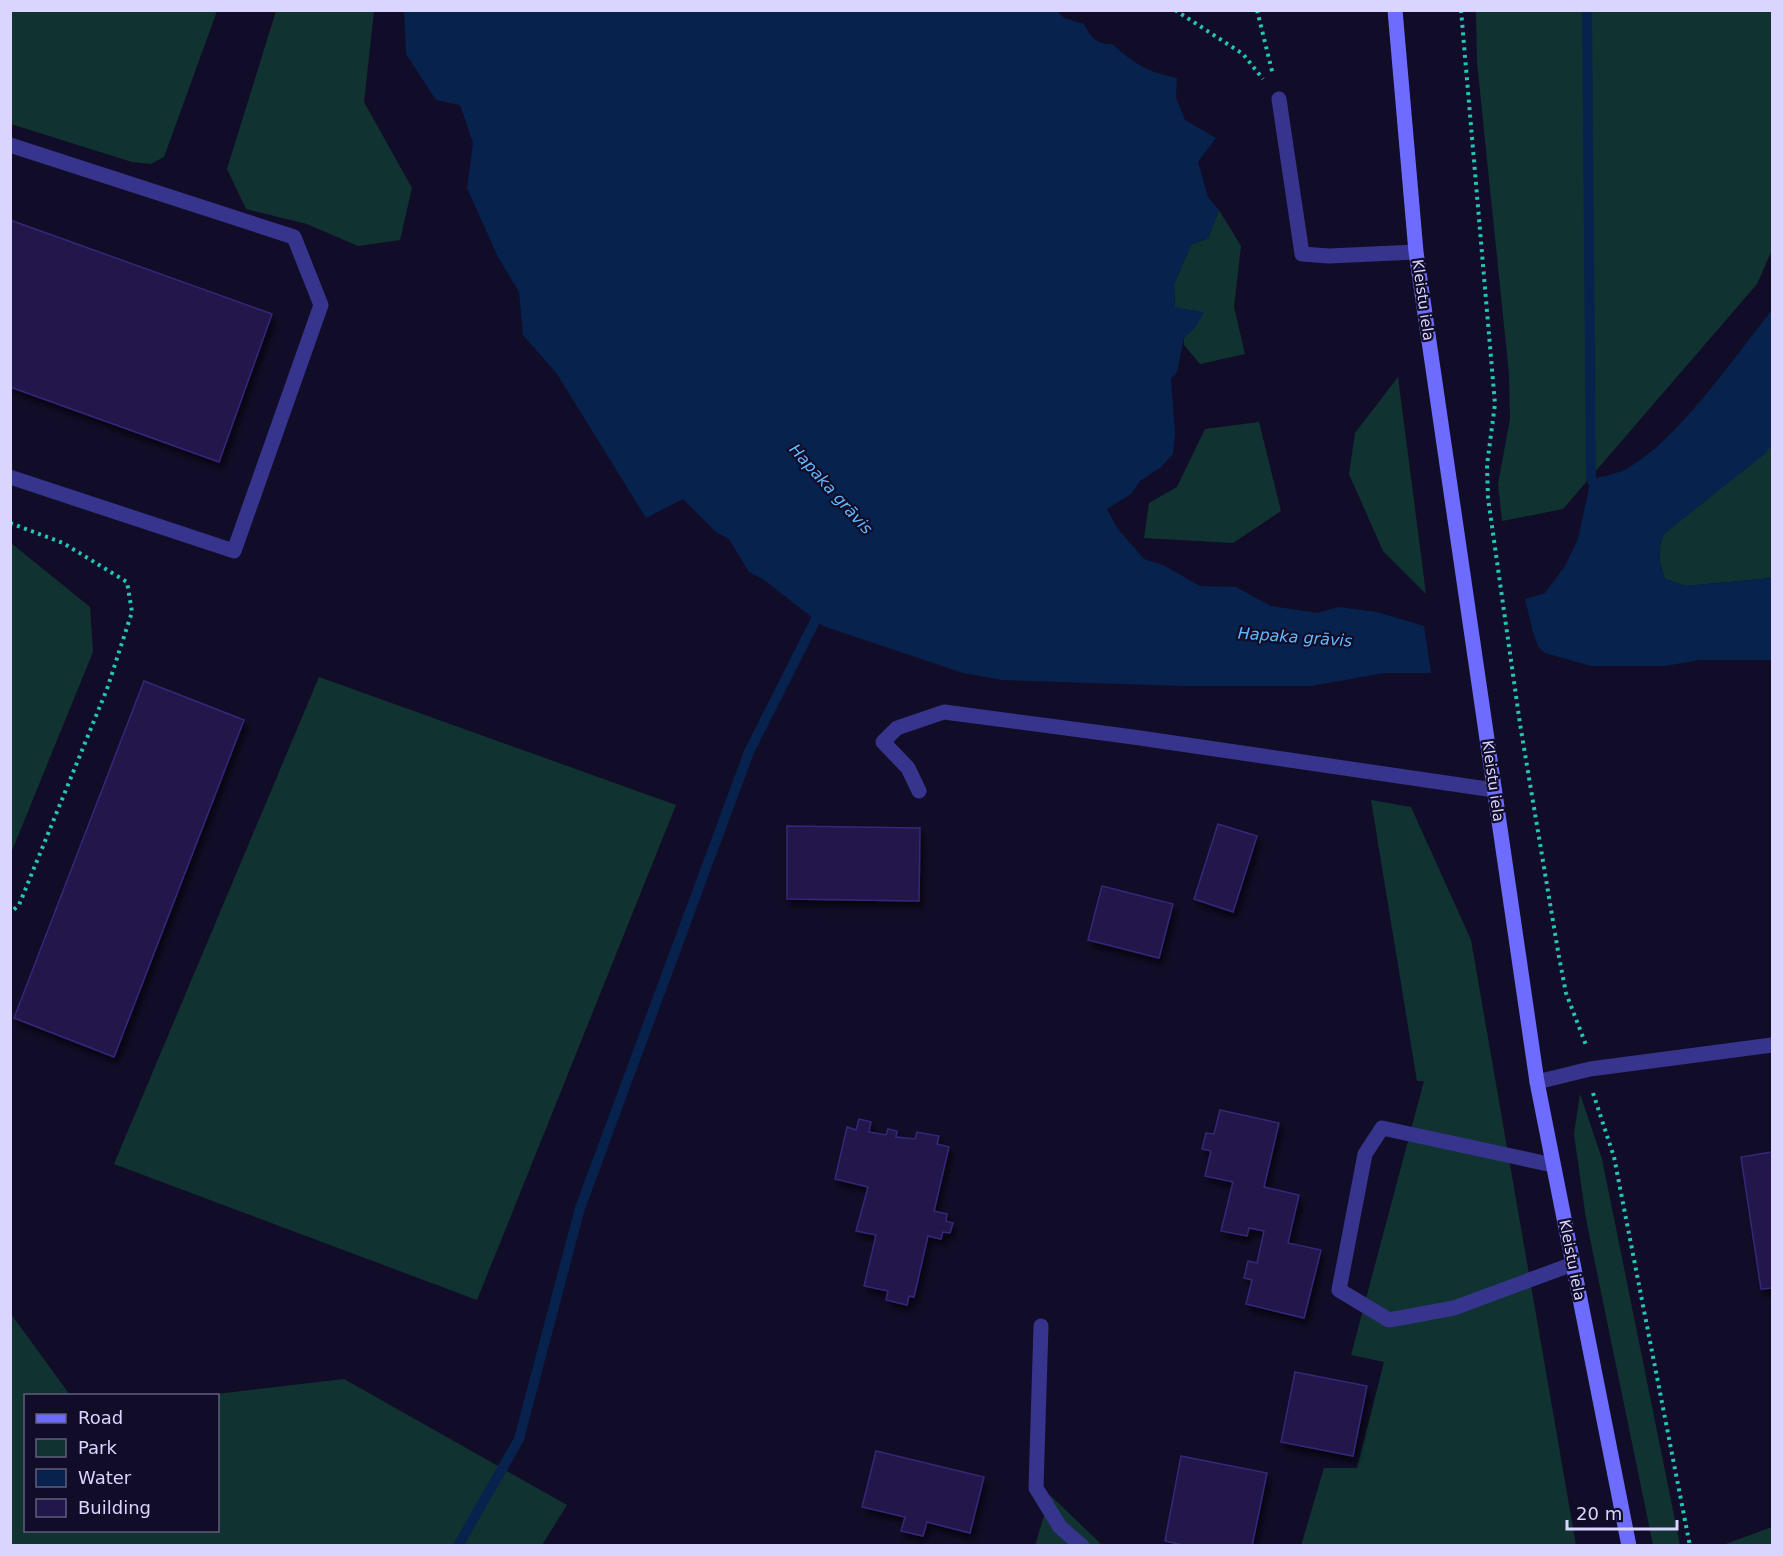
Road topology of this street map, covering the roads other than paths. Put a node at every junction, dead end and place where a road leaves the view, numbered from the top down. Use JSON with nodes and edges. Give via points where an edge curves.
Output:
{"nodes":[{"id":1,"x":1395,"y":10,"type":"edge"},
{"id":2,"x":1279,"y":99,"type":"road end"},
{"id":3,"x":10,"y":145,"type":"edge"},
{"id":4,"x":1416,"y":252,"type":"junction"},
{"id":5,"x":10,"y":477,"type":"edge"},
{"id":6,"x":1494,"y":790,"type":"junction"},
{"id":7,"x":919,"y":791,"type":"dead end"},
{"id":8,"x":1773,"y":1045,"type":"edge"},
{"id":9,"x":1537,"y":1082,"type":"junction"},
{"id":10,"x":1553,"y":1165,"type":"junction"},
{"id":11,"x":1573,"y":1264,"type":"junction"},
{"id":12,"x":1041,"y":1326,"type":"dead end"},
{"id":13,"x":1082,"y":1545,"type":"edge"},
{"id":14,"x":1629,"y":1545,"type":"edge"}],
"edges":[{"from":1,"to":4,"type":"main road","name":"Kleistu iela"},
{"from":2,"to":4,"type":"street","via":[[1302,254]]},
{"from":3,"to":5,"type":"street","via":[[294,237],[321,305],[234,551]]},
{"from":4,"to":6,"type":"main road","name":"Kleistu iela"},
{"from":6,"to":7,"type":"street","via":[[944,712],[897,728],[884,742],[908,768]]},
{"from":6,"to":9,"type":"main road","name":"Kleistu iela"},
{"from":8,"to":9,"type":"street","via":[[1590,1070]]},
{"from":9,"to":10,"type":"main road","name":"Kleistu iela"},
{"from":10,"to":11,"type":"main road","name":"Kleistu iela"},
{"from":10,"to":11,"type":"street","via":[[1382,1128],[1365,1154],[1339,1290],[1389,1320],[1454,1308]]},
{"from":11,"to":14,"type":"main road","name":"Kleistu iela"},
{"from":12,"to":13,"type":"street","via":[[1036,1488],[1060,1527]]}]}
